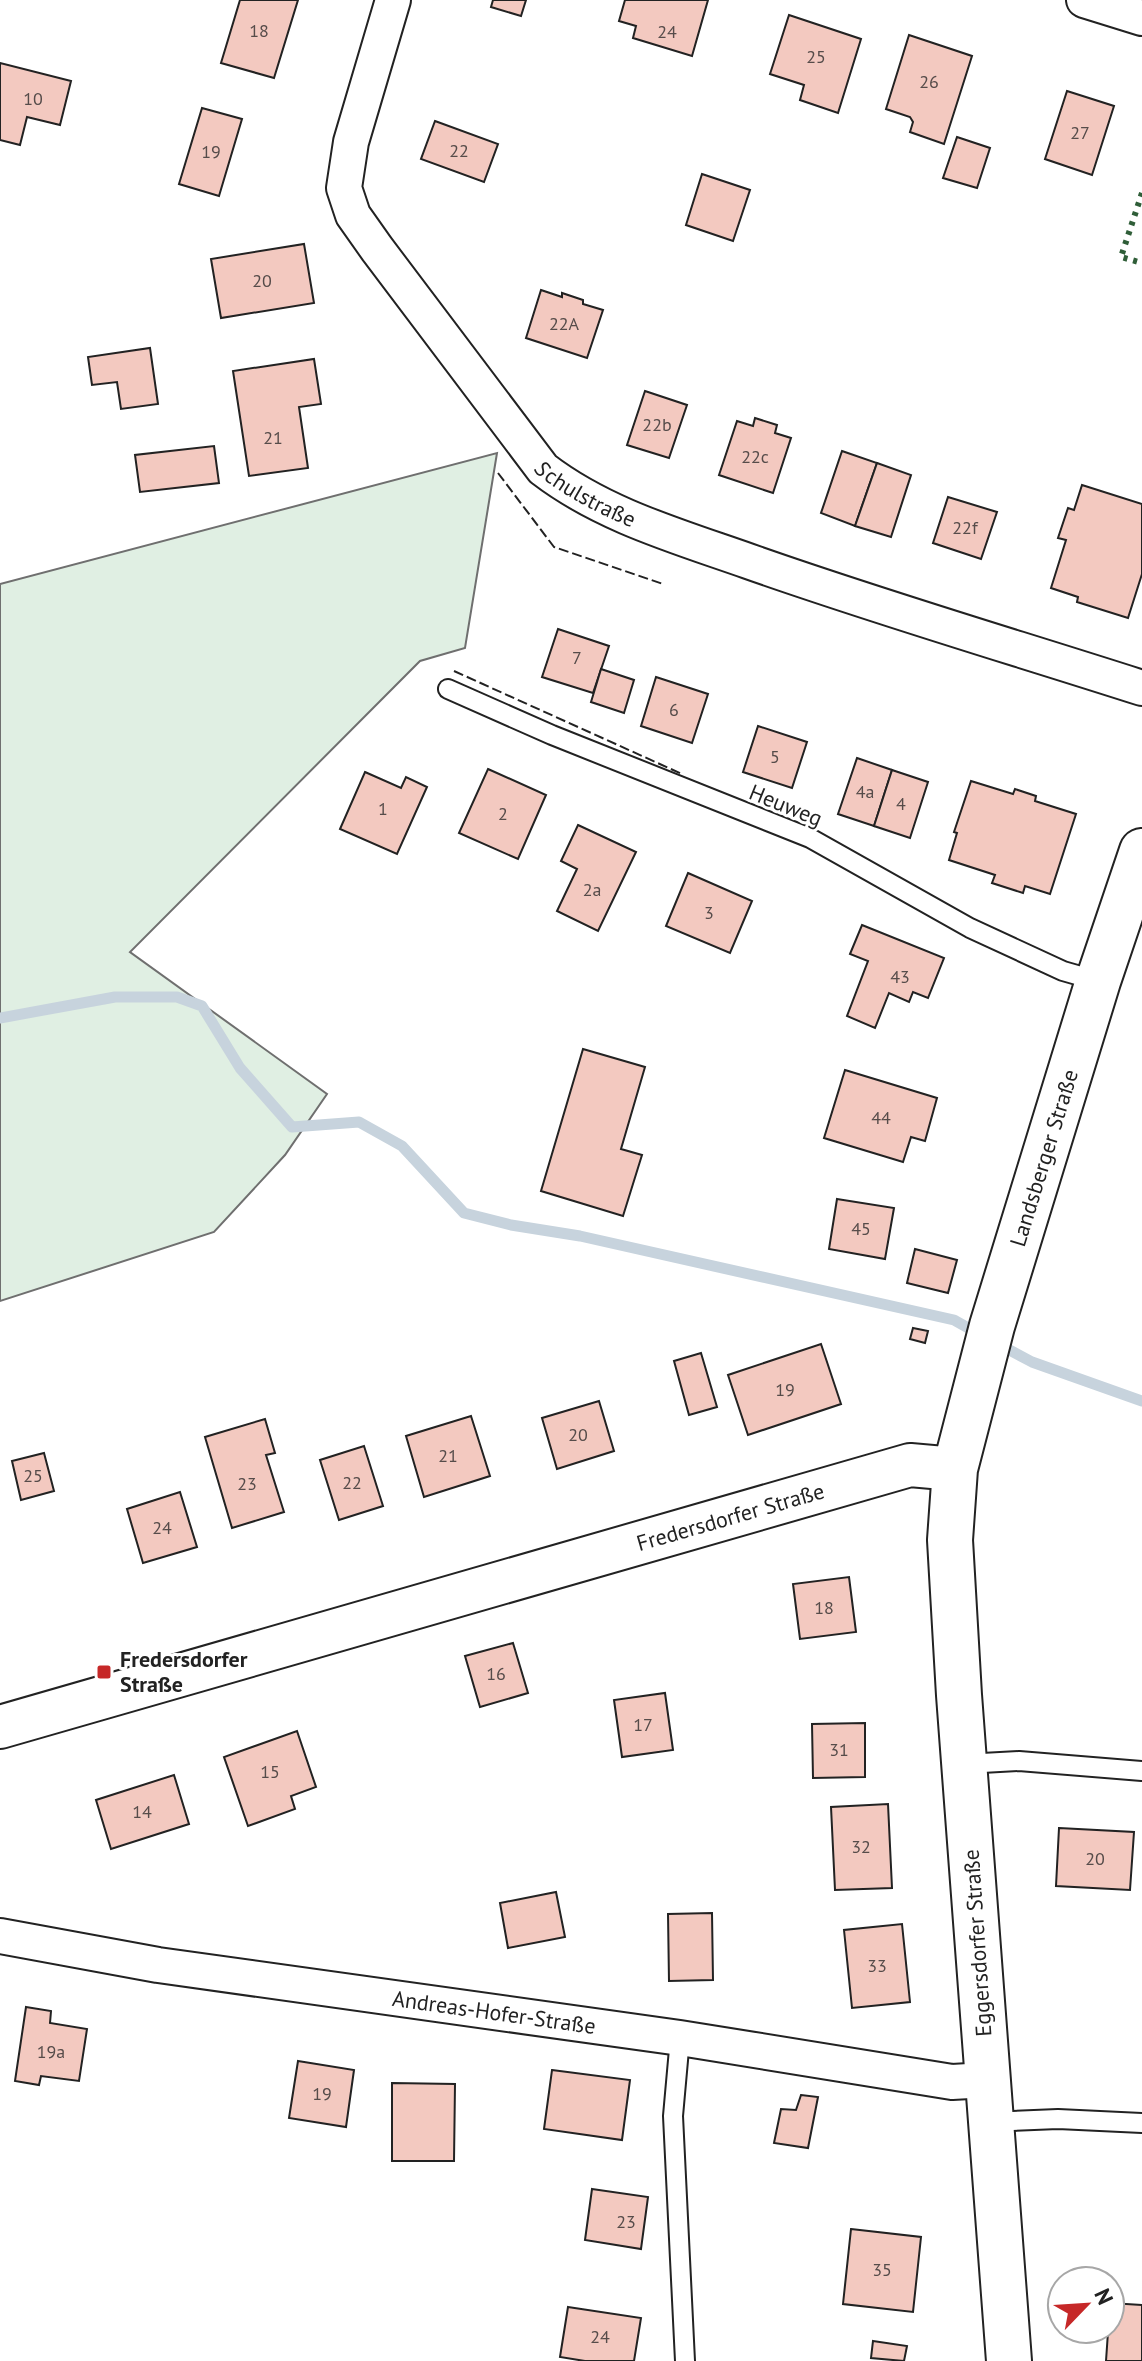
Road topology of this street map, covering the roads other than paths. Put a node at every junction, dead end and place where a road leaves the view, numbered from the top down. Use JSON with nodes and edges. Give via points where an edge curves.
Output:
{"nodes":[{"id":1,"x":393,"y":0,"type":"edge"},
{"id":2,"x":1084,"y":0,"type":"edge"},
{"id":3,"x":1142,"y":18,"type":"edge"},
{"id":4,"x":1142,"y":688,"type":"edge"},
{"id":5,"x":448,"y":689,"type":"dead end"},
{"id":6,"x":1142,"y":851,"type":"edge"},
{"id":7,"x":1098,"y":981,"type":"junction"},
{"id":8,"x":955,"y":1469,"type":"junction"},
{"id":9,"x":0,"y":1727,"type":"edge"},
{"id":10,"x":964,"y":1764,"type":"junction"},
{"id":11,"x":1142,"y":1771,"type":"edge"},
{"id":12,"x":0,"y":1936,"type":"edge"},
{"id":13,"x":680,"y":2038,"type":"junction"},
{"id":14,"x":989,"y":2101,"type":"junction"},
{"id":15,"x":1142,"y":2123,"type":"edge"},
{"id":16,"x":685,"y":2361,"type":"edge"},
{"id":17,"x":1009,"y":2361,"type":"edge"}],
"edges":[{"from":1,"to":4,"type":"street","name":"Schulstraße","via":[[351,142],[344,188],[353,215],[377,249],[543,469],[619,515]]},
{"from":2,"to":3,"type":"street"},
{"from":5,"to":7,"type":"lane","name":"Heuweg","via":[[810,838],[970,928],[1063,971]]},
{"from":6,"to":7,"type":"main road","name":"Landsberger Straße"},
{"from":7,"to":8,"type":"main road","name":"Landsberger Straße","via":[[988,1338]]},
{"from":8,"to":9,"type":"street","name":"Fredersdorfer Straße","via":[[910,1465]]},
{"from":8,"to":10,"type":"main road","name":"Eggersdorfer Straße","via":[[950,1540]]},
{"from":10,"to":11,"type":"lane","via":[[1019,1761]]},
{"from":10,"to":14,"type":"main road","name":"Eggersdorfer Straße"},
{"from":12,"to":13,"type":"street","name":"Andreas-Hofer-Straße","via":[[158,1965]]},
{"from":13,"to":14,"type":"street","name":"Andreas-Hofer-Straße","via":[[952,2082]]},
{"from":13,"to":16,"type":"lane","via":[[673,2116]]},
{"from":14,"to":15,"type":"lane","via":[[1058,2119]]},
{"from":14,"to":17,"type":"main road","name":"Eggersdorfer Straße"}]}
